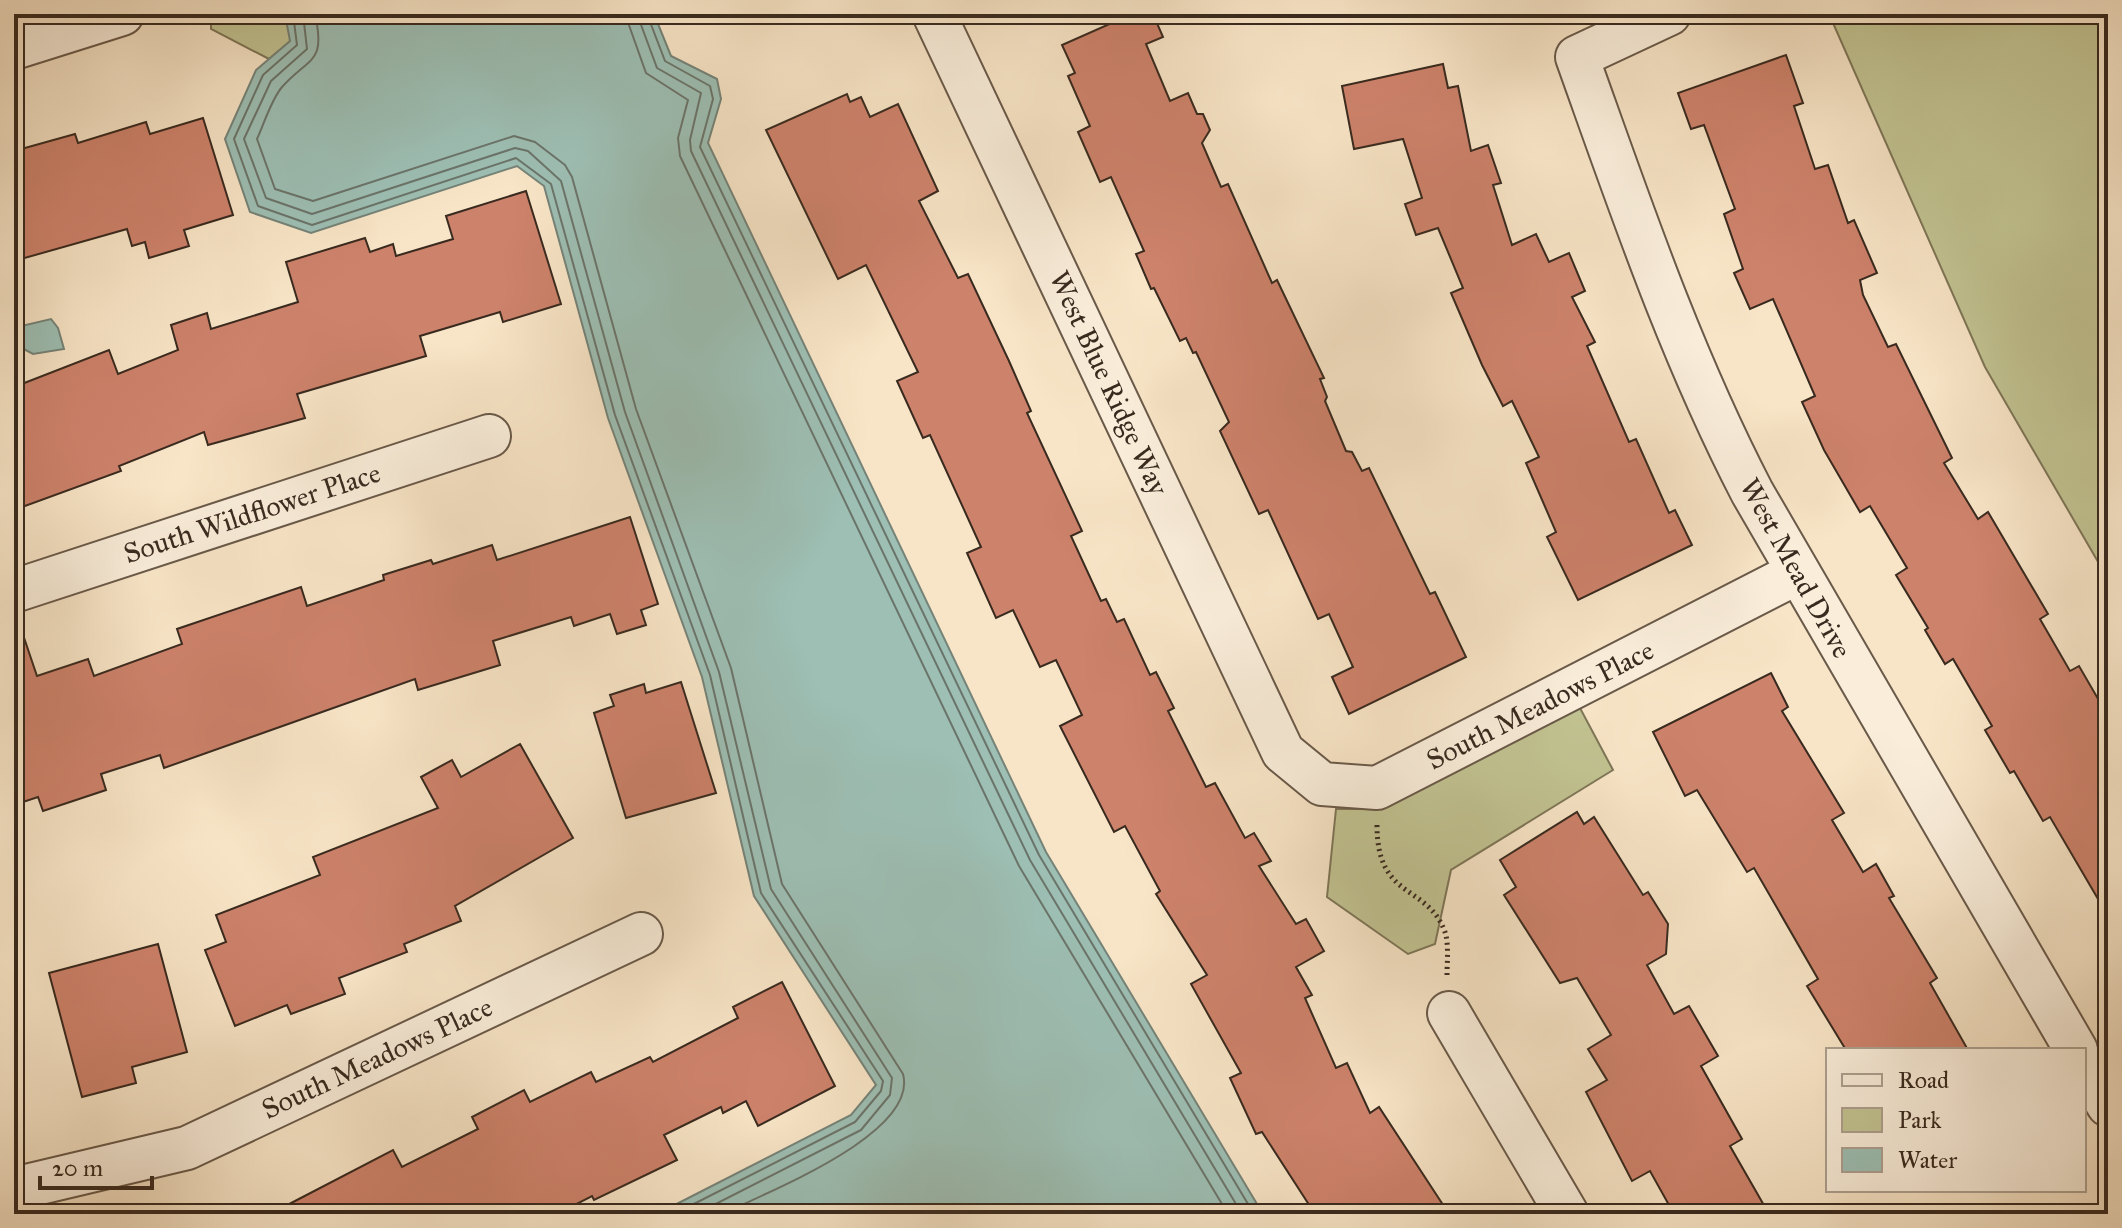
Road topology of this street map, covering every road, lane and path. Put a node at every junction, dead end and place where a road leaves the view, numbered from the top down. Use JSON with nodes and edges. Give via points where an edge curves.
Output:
{"nodes":[{"id":1,"x":122,"y":14,"type":"edge"},
{"id":2,"x":934,"y":14,"type":"edge"},
{"id":3,"x":1669,"y":14,"type":"edge"},
{"id":4,"x":14,"y":48,"type":"edge"},
{"id":5,"x":489,"y":436,"type":"dead end"},
{"id":6,"x":1797,"y":573,"type":"junction"},
{"id":7,"x":14,"y":591,"type":"edge"},
{"id":8,"x":1377,"y":788,"type":"junction"},
{"id":9,"x":641,"y":934,"type":"dead end"},
{"id":10,"x":1449,"y":1013,"type":"joint"},
{"id":11,"x":2075,"y":1048,"type":"edge"},
{"id":12,"x":2086,"y":1067,"type":"edge"},
{"id":13,"x":2108,"y":1105,"type":"edge"},
{"id":14,"x":14,"y":1189,"type":"edge"},
{"id":15,"x":1567,"y":1214,"type":"edge"}],
"edges":[{"from":1,"to":4,"type":"street"},
{"from":2,"to":8,"type":"street","name":"West Blue Ridge Way","via":[[1283,752],[1322,784]]},
{"from":3,"to":6,"type":"street","name":"West Mead Drive","via":[[1577,57],[1707,404]]},
{"from":5,"to":7,"type":"street","name":"South Wildflower Place"},
{"from":6,"to":8,"type":"street","name":"South Meadows Place"},
{"from":6,"to":11,"type":"street","name":"West Mead Drive"},
{"from":8,"to":10,"type":"path","via":[[1377,848],[1385,872],[1432,911],[1445,933]]},
{"from":9,"to":14,"type":"street","name":"South Meadows Place","via":[[187,1148]]},
{"from":10,"to":15,"type":"street"},
{"from":12,"to":13,"type":"street"}]}
